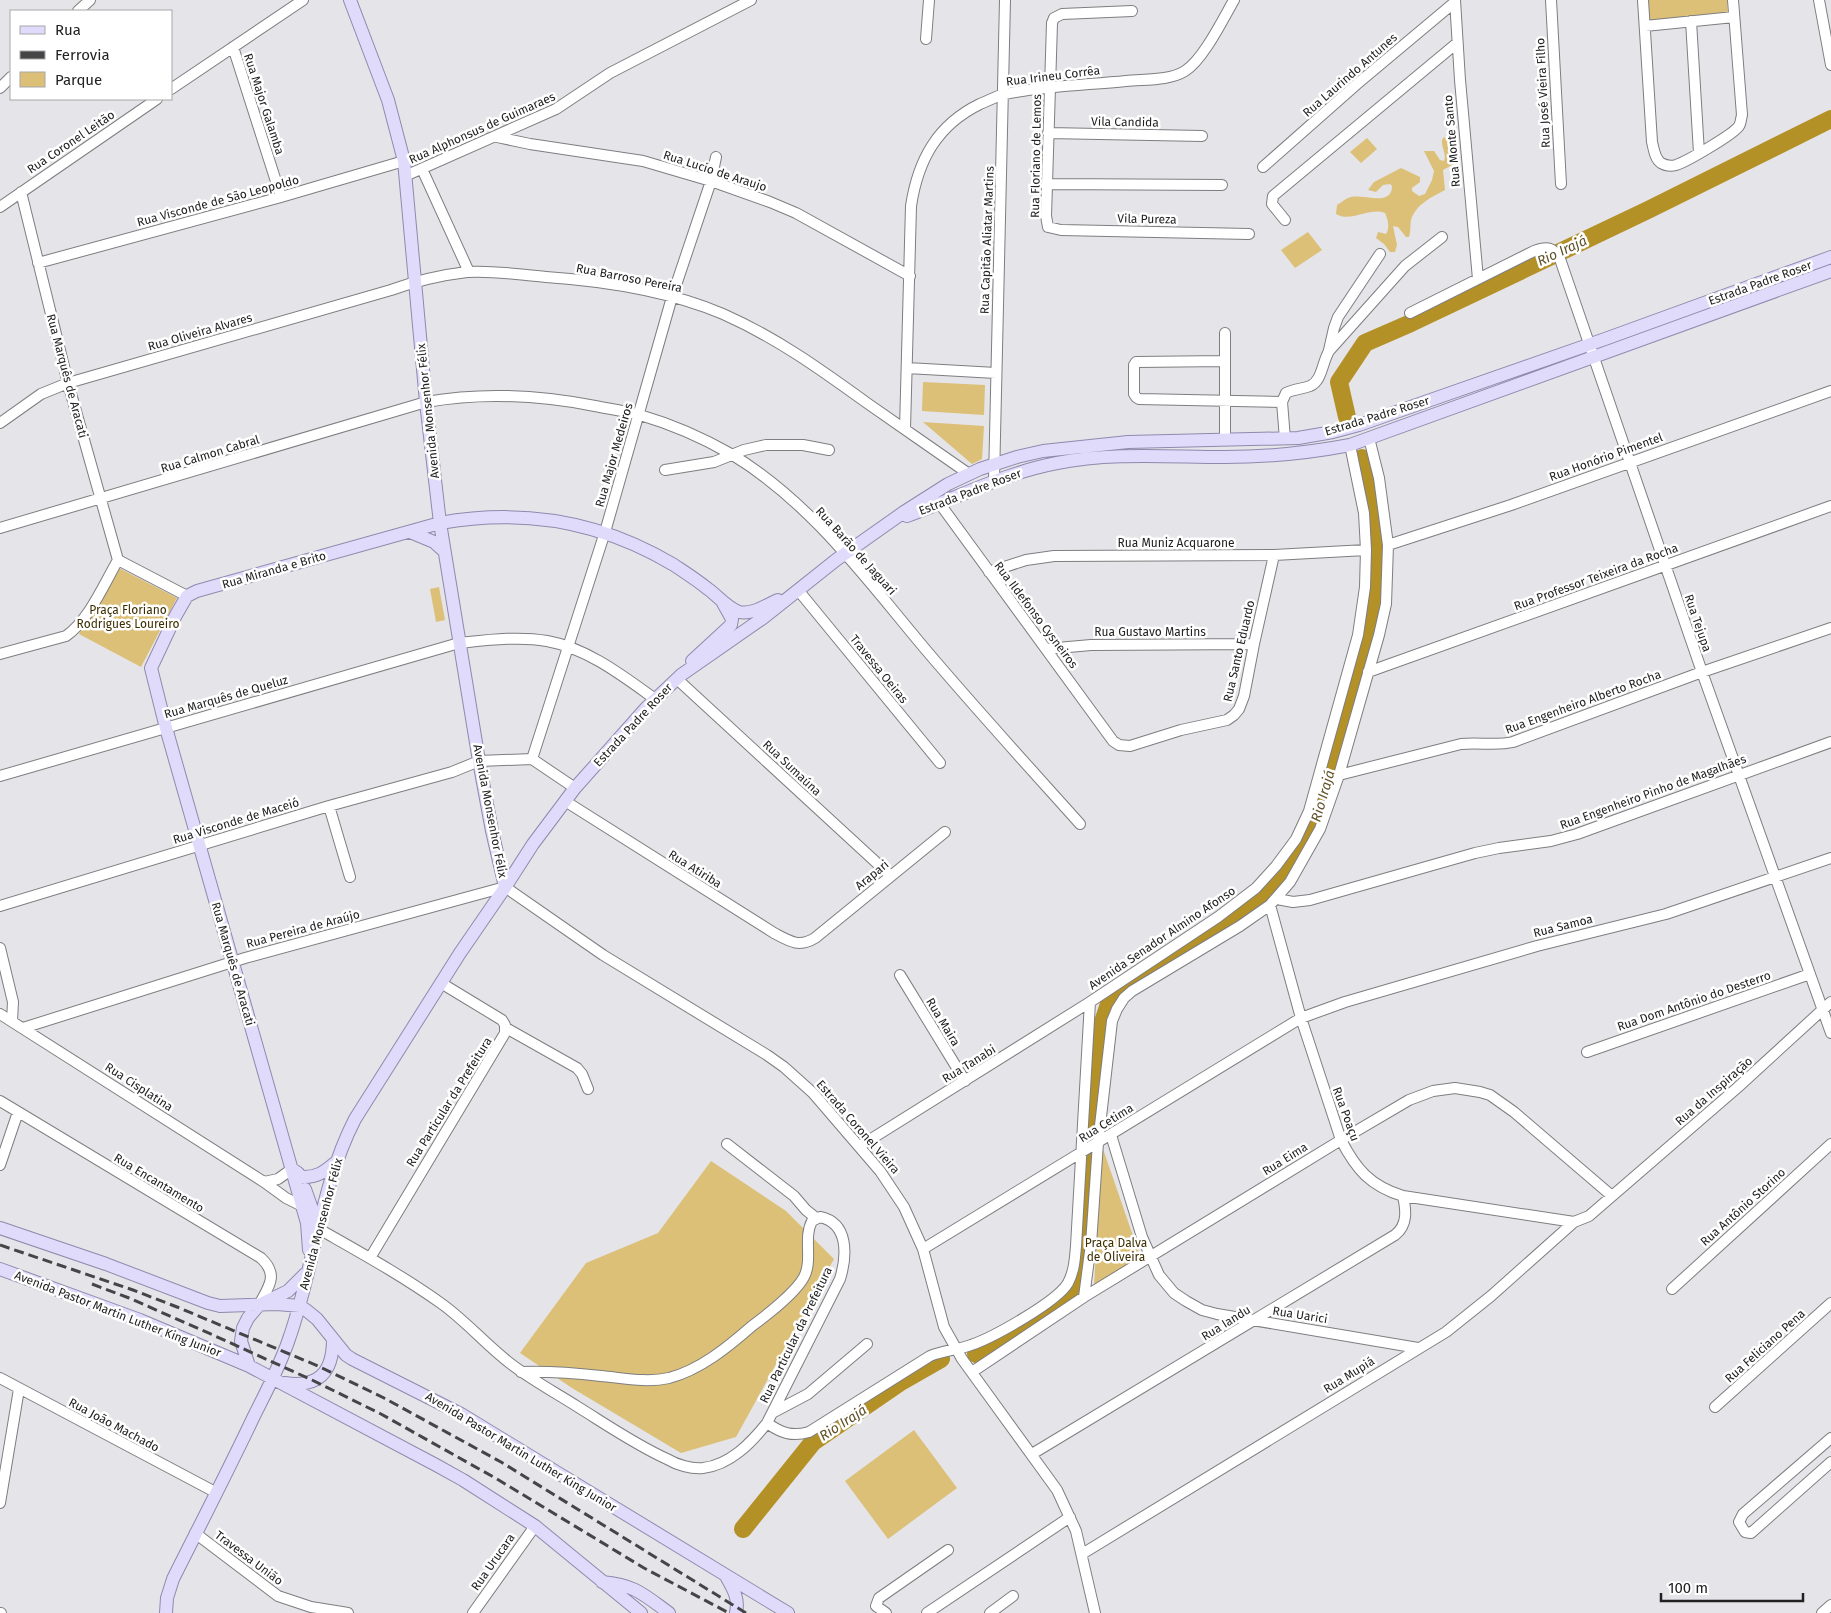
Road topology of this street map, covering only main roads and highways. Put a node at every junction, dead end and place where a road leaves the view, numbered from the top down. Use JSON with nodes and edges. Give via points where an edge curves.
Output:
{"nodes":[{"id":1,"x":350,"y":0,"type":"edge"},
{"id":2,"x":1831,"y":257,"type":"edge"},
{"id":3,"x":1831,"y":271,"type":"edge"},
{"id":4,"x":1591,"y":351,"type":"junction"},
{"id":5,"x":436,"y":498,"type":"junction"},
{"id":6,"x":440,"y":523,"type":"junction"},
{"id":7,"x":888,"y":524,"type":"junction"},
{"id":8,"x":410,"y":532,"type":"junction"},
{"id":9,"x":444,"y":550,"type":"junction"},
{"id":10,"x":797,"y":591,"type":"junction"},
{"id":11,"x":722,"y":601,"type":"junction"},
{"id":12,"x":151,"y":668,"type":"joint"},
{"id":13,"x":679,"y":677,"type":"junction"},
{"id":14,"x":505,"y":887,"type":"junction"},
{"id":15,"x":336,"y":1162,"type":"junction"},
{"id":16,"x":296,"y":1173,"type":"junction"},
{"id":17,"x":0,"y":1228,"type":"edge"},
{"id":18,"x":319,"y":1229,"type":"junction"},
{"id":19,"x":308,"y":1266,"type":"junction"},
{"id":20,"x":0,"y":1269,"type":"edge"},
{"id":21,"x":259,"y":1305,"type":"junction"},
{"id":22,"x":300,"y":1306,"type":"junction"},
{"id":23,"x":333,"y":1339,"type":"junction"},
{"id":24,"x":249,"y":1366,"type":"junction"},
{"id":25,"x":276,"y":1380,"type":"junction"},
{"id":26,"x":727,"y":1577,"type":"junction"},
{"id":27,"x":602,"y":1582,"type":"junction"},
{"id":28,"x":166,"y":1613,"type":"edge"},
{"id":29,"x":641,"y":1613,"type":"edge"},
{"id":30,"x":669,"y":1613,"type":"edge"},
{"id":31,"x":736,"y":1613,"type":"edge"},
{"id":32,"x":788,"y":1613,"type":"edge"}],
"edges":[{"from":1,"to":5,"type":"main road","name":"Avenida Monsenhor Félix","via":[[388,100],[404,161]]},
{"from":2,"to":4,"type":"main road","name":"Estrada Padre Roser"},
{"from":3,"to":4,"type":"main road","name":"Estrada Padre Roser"},
{"from":4,"to":7,"type":"main road","name":"Estrada Padre Roser","via":[[1350,445],[1268,456],[1124,456],[1068,461],[994,480]]},
{"from":4,"to":7,"type":"main road","name":"Estrada Padre Roser","via":[[1328,433],[1285,438],[1128,442],[1078,446],[1017,457],[970,474],[934,493]]},
{"from":5,"to":6,"type":"main road","name":"Avenida Monsenhor Félix"},
{"from":5,"to":8,"type":"main road","via":[[437,523]]},
{"from":6,"to":8,"type":"main road","name":"Rua Miranda e Brito"},
{"from":6,"to":9,"type":"main road","name":"Avenida Monsenhor Félix"},
{"from":6,"to":11,"type":"main road","name":"Rua Miranda e Brito","via":[[519,518],[564,522],[604,532],[672,564]]},
{"from":7,"to":10,"type":"main road","name":"Estrada Padre Roser"},
{"from":8,"to":9,"type":"main road"},
{"from":8,"to":12,"type":"main road","name":"Rua Miranda e Brito","via":[[187,596]]},
{"from":9,"to":14,"type":"main road","name":"Avenida Monsenhor Félix","via":[[479,761]]},
{"from":10,"to":11,"type":"main road","via":[[750,612],[735,610]]},
{"from":10,"to":13,"type":"main road","name":"Estrada Padre Roser"},
{"from":11,"to":13,"type":"main road","via":[[732,619],[731,625],[696,656]]},
{"from":12,"to":16,"type":"main road","name":"Rua Marquês de Aracati","via":[[232,962]]},
{"from":13,"to":14,"type":"main road","name":"Estrada Padre Roser","via":[[575,788]]},
{"from":14,"to":15,"type":"main road","name":"Avenida Monsenhor Félix","via":[[355,1119]]},
{"from":15,"to":16,"type":"main road","via":[[313,1177]]},
{"from":15,"to":18,"type":"main road","name":"Avenida Monsenhor Félix"},
{"from":16,"to":18,"type":"main road"},
{"from":16,"to":19,"type":"main road","name":"Rua Marquês de Aracati","via":[[308,1230]]},
{"from":17,"to":21,"type":"main road","via":[[106,1264],[208,1304]]},
{"from":18,"to":19,"type":"main road","name":"Avenida Monsenhor Félix"},
{"from":19,"to":21,"type":"main road","via":[[288,1291]]},
{"from":19,"to":22,"type":"main road","name":"Avenida Monsenhor Félix"},
{"from":20,"to":24,"type":"main road","name":"Avenida Pastor Martin Luther King Junior","via":[[132,1317]]},
{"from":21,"to":22,"type":"main road"},
{"from":21,"to":24,"type":"main road","via":[[243,1328],[241,1341]]},
{"from":22,"to":23,"type":"main road","name":"Avenida Pastor Martin Luther King Junior","via":[[312,1314]]},
{"from":22,"to":25,"type":"main road","name":"Avenida Monsenhor Félix"},
{"from":23,"to":25,"type":"main road","via":[[330,1364],[318,1378],[297,1385]]},
{"from":23,"to":26,"type":"main road","name":"Avenida Pastor Martin Luther King Junior","via":[[352,1359],[461,1414]]},
{"from":24,"to":25,"type":"main road","name":"Avenida Pastor Martin Luther King Junior"},
{"from":25,"to":27,"type":"main road","name":"Avenida Pastor Martin Luther King Junior","via":[[463,1480],[535,1526]]},
{"from":25,"to":28,"type":"main road","name":"Avenida Monsenhor Félix","via":[[173,1579]]},
{"from":26,"to":31,"type":"main road","via":[[738,1603]]},
{"from":26,"to":32,"type":"main road","name":"Avenida Pastor Martin Luther King Junior"},
{"from":27,"to":29,"type":"main road","name":"Avenida Pastor Martin Luther King Junior"},
{"from":27,"to":30,"type":"main road","via":[[635,1588]]}]}
